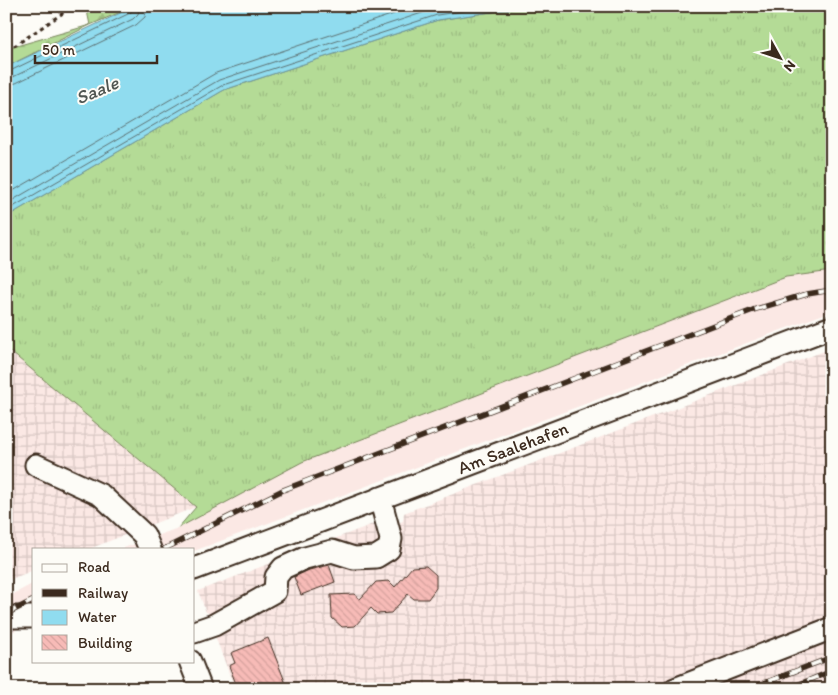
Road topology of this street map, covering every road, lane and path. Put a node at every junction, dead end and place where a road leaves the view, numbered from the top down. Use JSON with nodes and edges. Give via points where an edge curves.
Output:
{"nodes":[{"id":1,"x":71,"y":6,"type":"edge"},
{"id":2,"x":6,"y":48,"type":"edge"},
{"id":3,"x":832,"y":326,"type":"edge"},
{"id":4,"x":36,"y":465,"type":"dead end"},
{"id":5,"x":380,"y":498,"type":"junction"},
{"id":6,"x":150,"y":548,"type":"edge"},
{"id":7,"x":195,"y":569,"type":"edge"},
{"id":8,"x":6,"y":617,"type":"edge"},
{"id":9,"x":32,"y":617,"type":"edge"},
{"id":10,"x":832,"y":628,"type":"edge"},
{"id":11,"x":195,"y":632,"type":"edge"},
{"id":12,"x":190,"y":662,"type":"edge"},
{"id":13,"x":201,"y":689,"type":"edge"},
{"id":14,"x":675,"y":689,"type":"edge"}],
"edges":[{"from":1,"to":2,"type":"path","via":[[16,45]]},
{"from":3,"to":5,"type":"lane","name":"Am Saalehafen"},
{"from":4,"to":6,"type":"lane","via":[[101,495],[144,535]]},
{"from":5,"to":7,"type":"lane","name":"Am Saalehafen"},
{"from":5,"to":11,"type":"lane","via":[[391,539],[389,549],[376,557],[354,558],[332,551],[305,558],[283,568],[276,577],[275,592]]},
{"from":8,"to":9,"type":"lane"},
{"from":10,"to":14,"type":"lane"},
{"from":12,"to":13,"type":"lane"}]}
